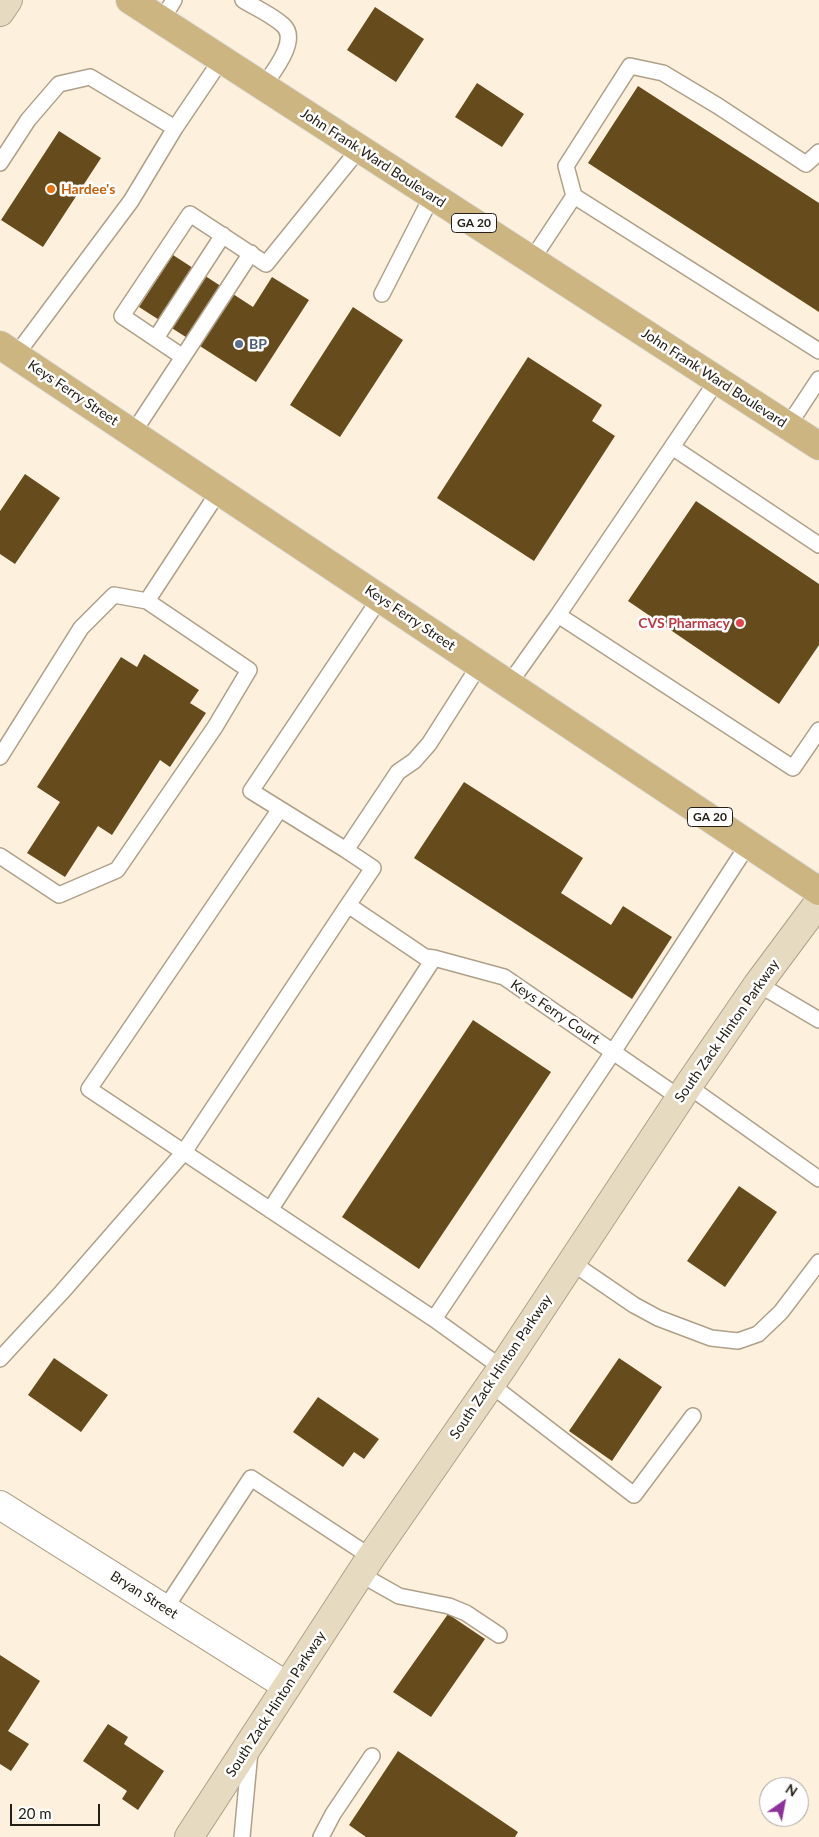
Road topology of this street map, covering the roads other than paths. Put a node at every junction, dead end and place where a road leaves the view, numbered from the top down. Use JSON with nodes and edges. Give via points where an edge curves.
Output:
{"nodes":[{"id":1,"x":8,"y":0,"type":"edge"},
{"id":2,"x":130,"y":0,"type":"edge"},
{"id":3,"x":243,"y":0,"type":"edge"},
{"id":4,"x":167,"y":10,"type":"edge"},
{"id":5,"x":0,"y":12,"type":"edge"},
{"id":6,"x":221,"y":60,"type":"junction"},
{"id":7,"x":263,"y":87,"type":"junction"},
{"id":8,"x":175,"y":128,"type":"junction"},
{"id":9,"x":359,"y":149,"type":"junction"},
{"id":10,"x":819,"y":152,"type":"edge"},
{"id":11,"x":0,"y":163,"type":"edge"},
{"id":12,"x":812,"y":167,"type":"edge"},
{"id":13,"x":432,"y":196,"type":"junction"},
{"id":14,"x":574,"y":196,"type":"junction"},
{"id":15,"x":223,"y":235,"type":"junction"},
{"id":16,"x":250,"y":253,"type":"junction"},
{"id":17,"x":531,"y":261,"type":"junction"},
{"id":18,"x":382,"y":294,"type":"dead end"},
{"id":19,"x":156,"y":338,"type":"junction"},
{"id":20,"x":8,"y":350,"type":"edge"},
{"id":21,"x":819,"y":351,"type":"edge"},
{"id":22,"x":183,"y":357,"type":"junction"},
{"id":23,"x":718,"y":379,"type":"junction"},
{"id":24,"x":819,"y":379,"type":"edge"},
{"id":25,"x":788,"y":426,"type":"junction"},
{"id":26,"x":133,"y":434,"type":"junction"},
{"id":27,"x":819,"y":446,"type":"edge"},
{"id":28,"x":672,"y":447,"type":"junction"},
{"id":29,"x":219,"y":491,"type":"junction"},
{"id":30,"x":819,"y":545,"type":"edge"},
{"id":31,"x":380,"y":598,"type":"junction"},
{"id":32,"x":147,"y":601,"type":"junction"},
{"id":33,"x":556,"y":618,"type":"junction"},
{"id":34,"x":480,"y":664,"type":"junction"},
{"id":35,"x":509,"y":684,"type":"junction"},
{"id":36,"x":819,"y":730,"type":"edge"},
{"id":37,"x":0,"y":757,"type":"edge"},
{"id":38,"x":280,"y":809,"type":"junction"},
{"id":39,"x":749,"y":843,"type":"junction"},
{"id":40,"x":346,"y":850,"type":"junction"},
{"id":41,"x":0,"y":856,"type":"edge"},
{"id":42,"x":819,"y":891,"type":"edge"},
{"id":43,"x":819,"y":902,"type":"edge"},
{"id":44,"x":348,"y":905,"type":"junction"},
{"id":45,"x":434,"y":958,"type":"junction"},
{"id":46,"x":758,"y":984,"type":"junction"},
{"id":47,"x":819,"y":1020,"type":"edge"},
{"id":48,"x":613,"y":1052,"type":"junction"},
{"id":49,"x":684,"y":1092,"type":"junction"},
{"id":50,"x":184,"y":1152,"type":"junction"},
{"id":51,"x":819,"y":1179,"type":"edge"},
{"id":52,"x":270,"y":1210,"type":"junction"},
{"id":53,"x":572,"y":1262,"type":"junction"},
{"id":54,"x":819,"y":1262,"type":"edge"},
{"id":55,"x":434,"y":1319,"type":"junction"},
{"id":56,"x":0,"y":1359,"type":"edge"},
{"id":57,"x":496,"y":1376,"type":"junction"},
{"id":58,"x":693,"y":1416,"type":"dead end"},
{"id":59,"x":0,"y":1505,"type":"edge"},
{"id":60,"x":366,"y":1565,"type":"junction"},
{"id":61,"x":166,"y":1609,"type":"junction"},
{"id":62,"x":499,"y":1635,"type":"dead end"},
{"id":63,"x":287,"y":1686,"type":"junction"},
{"id":64,"x":250,"y":1744,"type":"junction"},
{"id":65,"x":372,"y":1756,"type":"dead end"},
{"id":66,"x":189,"y":1837,"type":"edge"},
{"id":67,"x":242,"y":1837,"type":"edge"},
{"id":68,"x":321,"y":1837,"type":"edge"}],
"edges":[{"from":1,"to":5,"type":"main road"},
{"from":2,"to":4,"type":"main road","name":"John Frank Ward Boulevard","number":"GA 20"},
{"from":3,"to":7,"type":"lane","via":[[284,26],[289,36],[287,48]]},
{"from":4,"to":6,"type":"main road","name":"John Frank Ward Boulevard","number":"GA 20"},
{"from":6,"to":7,"type":"main road","name":"John Frank Ward Boulevard","number":"GA 20"},
{"from":6,"to":8,"type":"lane"},
{"from":7,"to":9,"type":"main road","name":"John Frank Ward Boulevard","number":"GA 20"},
{"from":8,"to":11,"type":"lane","via":[[90,77],[59,84],[28,120]]},
{"from":8,"to":20,"type":"lane","via":[[131,201]]},
{"from":9,"to":13,"type":"main road","name":"John Frank Ward Boulevard","number":"GA 20"},
{"from":9,"to":16,"type":"lane","via":[[266,264]]},
{"from":10,"to":12,"type":"lane"},
{"from":12,"to":14,"type":"lane","via":[[663,73],[630,66],[566,166]]},
{"from":13,"to":17,"type":"main road","name":"John Frank Ward Boulevard","number":"GA 20"},
{"from":13,"to":18,"type":"lane"},
{"from":14,"to":17,"type":"lane"},
{"from":14,"to":21,"type":"lane"},
{"from":15,"to":16,"type":"lane"},
{"from":15,"to":19,"type":"lane"},
{"from":15,"to":19,"type":"lane","via":[[190,214],[122,316]]},
{"from":16,"to":22,"type":"lane"},
{"from":17,"to":23,"type":"main road","name":"John Frank Ward Boulevard","number":"GA 20"},
{"from":19,"to":22,"type":"lane"},
{"from":20,"to":26,"type":"main road","name":"Keys Ferry Street","number":"GA 20"},
{"from":22,"to":26,"type":"lane"},
{"from":23,"to":25,"type":"main road","name":"John Frank Ward Boulevard","number":"GA 20"},
{"from":23,"to":28,"type":"lane"},
{"from":24,"to":25,"type":"lane"},
{"from":25,"to":27,"type":"main road","name":"John Frank Ward Boulevard","number":"GA 20"},
{"from":26,"to":29,"type":"main road","name":"Keys Ferry Street","number":"GA 20"},
{"from":28,"to":30,"type":"lane"},
{"from":28,"to":33,"type":"lane"},
{"from":29,"to":31,"type":"main road","name":"Keys Ferry Street","number":"GA 20"},
{"from":29,"to":32,"type":"lane"},
{"from":31,"to":34,"type":"main road","name":"Keys Ferry Street","number":"GA 20"},
{"from":31,"to":38,"type":"lane","via":[[251,791]]},
{"from":32,"to":37,"type":"lane","via":[[114,595],[81,628]]},
{"from":32,"to":41,"type":"lane","via":[[249,670],[215,728],[116,870],[59,895]]},
{"from":33,"to":35,"type":"lane"},
{"from":33,"to":36,"type":"lane","via":[[558,615],[793,768]]},
{"from":34,"to":35,"type":"main road","name":"Keys Ferry Street","number":"GA 20"},
{"from":34,"to":40,"type":"lane","via":[[430,744],[398,772]]},
{"from":35,"to":39,"type":"main road","name":"Keys Ferry Street","number":"GA 20"},
{"from":38,"to":40,"type":"lane"},
{"from":38,"to":50,"type":"lane","via":[[89,1089]]},
{"from":39,"to":42,"type":"main road","name":"Keys Ferry Street","number":"GA 20"},
{"from":39,"to":48,"type":"lane"},
{"from":40,"to":44,"type":"lane","via":[[373,868]]},
{"from":43,"to":46,"type":"main road","name":"South Zack Hinton Parkway"},
{"from":44,"to":45,"type":"lane","name":"Keys Ferry Court","via":[[425,957]]},
{"from":44,"to":50,"type":"lane"},
{"from":45,"to":48,"type":"lane","name":"Keys Ferry Court","via":[[504,977]]},
{"from":45,"to":52,"type":"lane"},
{"from":46,"to":47,"type":"lane"},
{"from":46,"to":49,"type":"main road","name":"South Zack Hinton Parkway"},
{"from":48,"to":49,"type":"lane","name":"Keys Ferry Court"},
{"from":48,"to":55,"type":"lane"},
{"from":49,"to":51,"type":"lane","name":"Keys Ferry Court"},
{"from":49,"to":53,"type":"main road","name":"South Zack Hinton Parkway"},
{"from":50,"to":52,"type":"lane"},
{"from":50,"to":56,"type":"lane"},
{"from":52,"to":55,"type":"lane"},
{"from":53,"to":54,"type":"lane","via":[[658,1318],[711,1338],[738,1341],[758,1334],[780,1312]]},
{"from":53,"to":57,"type":"main road","name":"South Zack Hinton Parkway"},
{"from":55,"to":57,"type":"lane"},
{"from":57,"to":58,"type":"lane","via":[[634,1494]]},
{"from":57,"to":60,"type":"main road","name":"South Zack Hinton Parkway"},
{"from":59,"to":61,"type":"street","name":"Bryan Street"},
{"from":60,"to":61,"type":"lane","via":[[251,1478]]},
{"from":60,"to":62,"type":"lane","via":[[399,1596],[449,1606]]},
{"from":60,"to":63,"type":"main road","name":"South Zack Hinton Parkway"},
{"from":61,"to":63,"type":"street","name":"Bryan Street"},
{"from":63,"to":64,"type":"main road","name":"South Zack Hinton Parkway"},
{"from":64,"to":66,"type":"main road","name":"South Zack Hinton Parkway"},
{"from":64,"to":67,"type":"lane"},
{"from":65,"to":68,"type":"lane"}]}
